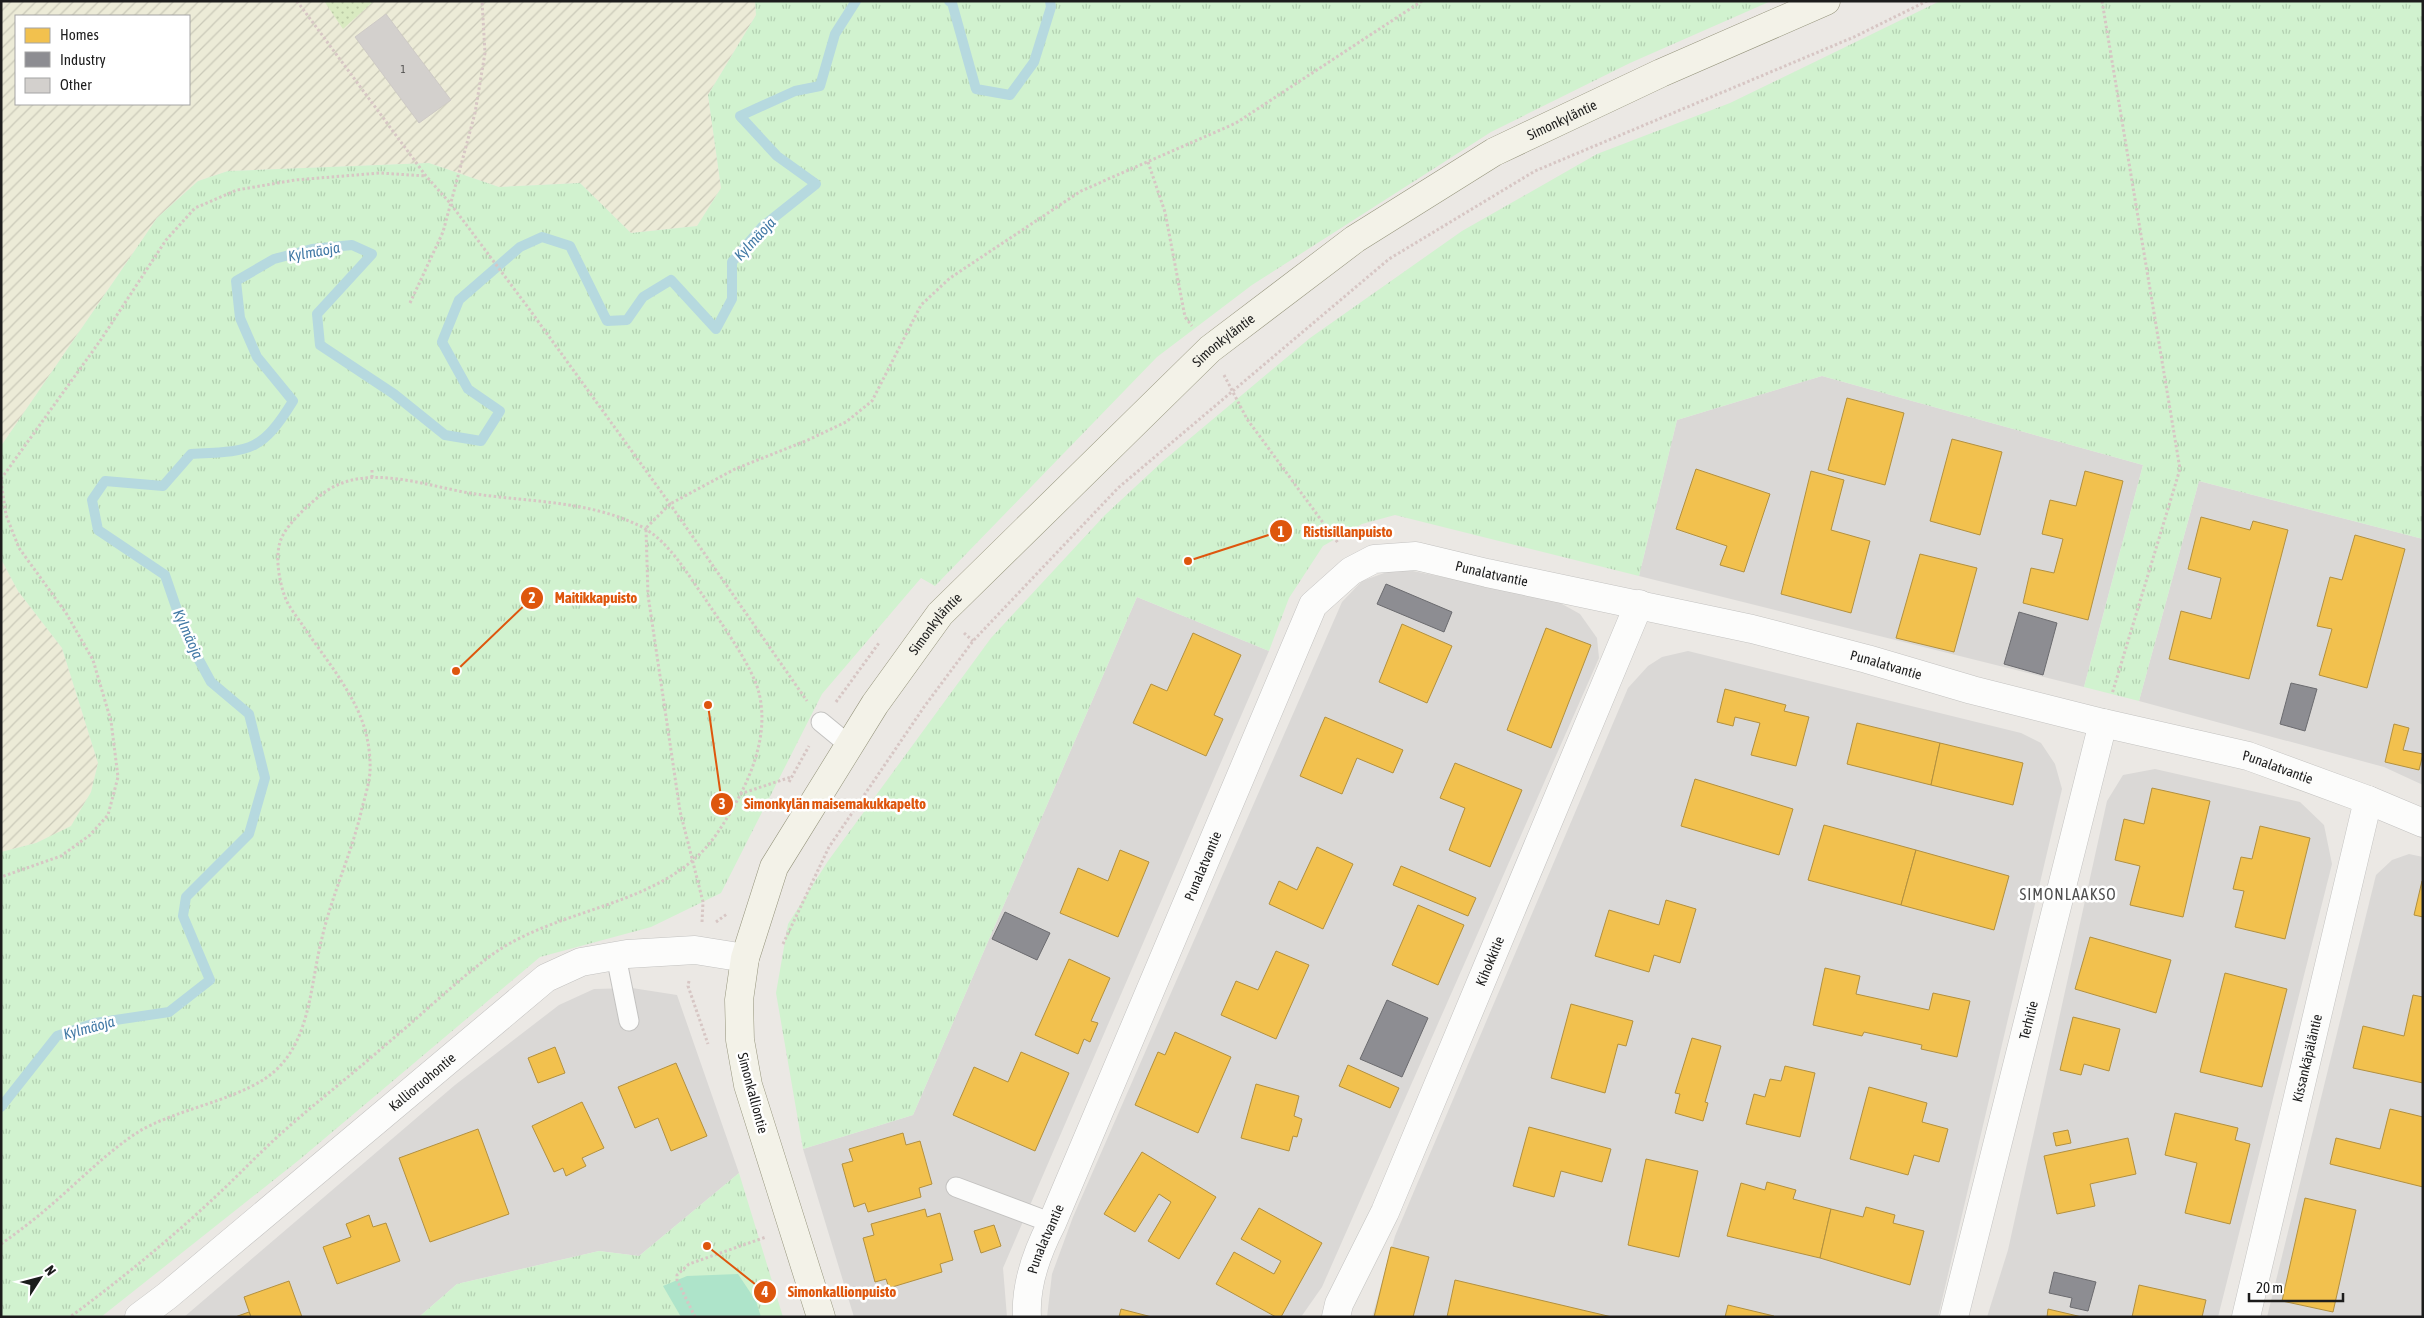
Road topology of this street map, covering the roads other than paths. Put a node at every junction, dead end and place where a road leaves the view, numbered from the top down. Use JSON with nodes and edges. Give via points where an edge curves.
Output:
{"nodes":[{"id":1,"x":1826,"y":1,"type":"edge"},
{"id":2,"x":1639,"y":604,"type":"junction"},
{"id":3,"x":821,"y":722,"type":"road end"},
{"id":4,"x":2103,"y":723,"type":"junction"},
{"id":5,"x":849,"y":745,"type":"junction"},
{"id":6,"x":2368,"y":800,"type":"junction"},
{"id":7,"x":2423,"y":823,"type":"edge"},
{"id":8,"x":774,"y":867,"type":"joint"},
{"id":9,"x":616,"y":956,"type":"junction"},
{"id":10,"x":745,"y":958,"type":"junction"},
{"id":11,"x":629,"y":1021,"type":"dead end"},
{"id":12,"x":956,"y":1187,"type":"dead end"},
{"id":13,"x":1052,"y":1223,"type":"junction"},
{"id":14,"x":139,"y":1317,"type":"edge"},
{"id":15,"x":821,"y":1317,"type":"edge"},
{"id":16,"x":1027,"y":1317,"type":"edge"},
{"id":17,"x":1336,"y":1317,"type":"edge"},
{"id":18,"x":1954,"y":1317,"type":"edge"},
{"id":19,"x":2246,"y":1317,"type":"edge"}],
"edges":[{"from":1,"to":5,"type":"main road","name":"Simonkyläntie","via":[[1661,73],[1494,152],[1355,239],[1210,349],[940,614]]},
{"from":2,"to":4,"type":"street","name":"Punalatvantie","via":[[1867,658],[1972,690]]},
{"from":2,"to":13,"type":"street","name":"Punalatvantie","via":[[1487,574],[1416,556],[1374,559],[1350,571],[1314,605]]},
{"from":2,"to":17,"type":"street","name":"Kihokkitie","via":[[1392,1194],[1339,1304]]},
{"from":3,"to":5,"type":"lane"},
{"from":4,"to":6,"type":"street","name":"Punalatvantie","via":[[2248,756]]},
{"from":4,"to":18,"type":"street","name":"Terhitie"},
{"from":5,"to":8,"type":"main road","name":"Simonkyläntie"},
{"from":6,"to":7,"type":"street","name":"Punalatvantie"},
{"from":6,"to":19,"type":"street","name":"Kissankäpäläntie"},
{"from":8,"to":10,"type":"main road","name":"Simonkalliontie"},
{"from":9,"to":10,"type":"street","name":"Kallioruohontie","via":[[695,950]]},
{"from":9,"to":11,"type":"lane"},
{"from":9,"to":14,"type":"street","name":"Kallioruohontie","via":[[581,962],[546,978]]},
{"from":10,"to":15,"type":"main road","name":"Simonkalliontie","via":[[739,1000],[748,1085]]},
{"from":12,"to":13,"type":"lane"},
{"from":13,"to":16,"type":"street","name":"Punalatvantie","via":[[1030,1279]]}]}
